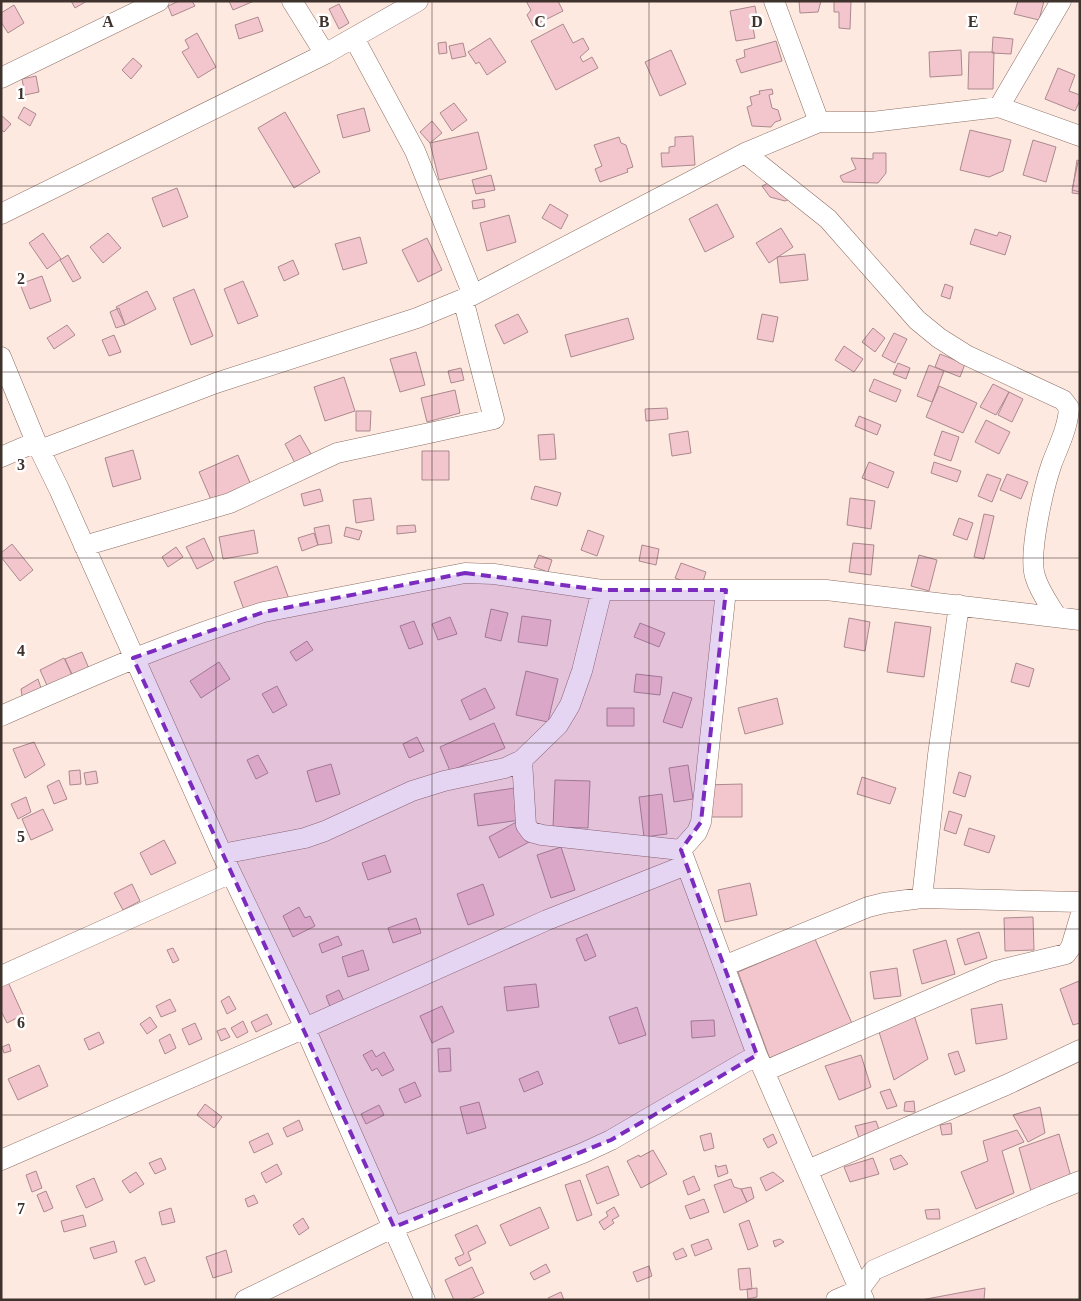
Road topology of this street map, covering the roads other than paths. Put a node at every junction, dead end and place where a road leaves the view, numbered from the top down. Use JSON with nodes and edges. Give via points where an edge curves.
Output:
{"nodes":[{"id":1,"x":159,"y":1,"type":"edge"},
{"id":2,"x":292,"y":1,"type":"edge"},
{"id":3,"x":418,"y":1,"type":"edge"},
{"id":4,"x":774,"y":1,"type":"edge"},
{"id":5,"x":1061,"y":1,"type":"edge"},
{"id":6,"x":354,"y":38,"type":"junction"},
{"id":7,"x":325,"y":54,"type":"junction"},
{"id":8,"x":1,"y":78,"type":"edge"},
{"id":9,"x":999,"y":107,"type":"junction"},
{"id":10,"x":819,"y":122,"type":"junction"},
{"id":11,"x":1080,"y":136,"type":"edge"},
{"id":12,"x":745,"y":153,"type":"junction"},
{"id":13,"x":1,"y":214,"type":"edge"},
{"id":14,"x":468,"y":297,"type":"junction"},
{"id":15,"x":1,"y":357,"type":"edge"},
{"id":16,"x":38,"y":446,"type":"junction"},
{"id":17,"x":1,"y":457,"type":"edge"},
{"id":18,"x":84,"y":546,"type":"junction"},
{"id":19,"x":602,"y":590,"type":"junction"},
{"id":20,"x":726,"y":590,"type":"junction"},
{"id":21,"x":959,"y":605,"type":"junction"},
{"id":22,"x":1057,"y":617,"type":"junction"},
{"id":23,"x":1080,"y":620,"type":"edge"},
{"id":24,"x":133,"y":658,"type":"junction"},
{"id":25,"x":1,"y":716,"type":"edge"},
{"id":26,"x":522,"y":760,"type":"junction"},
{"id":27,"x":222,"y":854,"type":"junction"},
{"id":28,"x":684,"y":857,"type":"junction"},
{"id":29,"x":231,"y":873,"type":"junction"},
{"id":30,"x":922,"y":898,"type":"junction"},
{"id":31,"x":1080,"y":902,"type":"edge"},
{"id":32,"x":1080,"y":918,"type":"edge"},
{"id":33,"x":724,"y":966,"type":"junction"},
{"id":34,"x":1,"y":976,"type":"edge"},
{"id":35,"x":305,"y":1028,"type":"junction"},
{"id":36,"x":1080,"y":1050,"type":"edge"},
{"id":37,"x":761,"y":1063,"type":"junction"},
{"id":38,"x":1,"y":1160,"type":"edge"},
{"id":39,"x":808,"y":1170,"type":"junction"},
{"id":40,"x":1080,"y":1181,"type":"edge"},
{"id":41,"x":394,"y":1227,"type":"junction"},
{"id":42,"x":861,"y":1295,"type":"edge"},
{"id":43,"x":245,"y":1300,"type":"edge"},
{"id":44,"x":425,"y":1300,"type":"edge"},
{"id":45,"x":836,"y":1300,"type":"edge"}],
"edges":[{"from":1,"to":8,"type":"street"},
{"from":2,"to":7,"type":"street"},
{"from":3,"to":6,"type":"street"},
{"from":4,"to":10,"type":"street"},
{"from":5,"to":9,"type":"street"},
{"from":6,"to":7,"type":"street"},
{"from":6,"to":14,"type":"street","via":[[415,151]]},
{"from":7,"to":13,"type":"street"},
{"from":9,"to":10,"type":"street","via":[[872,122]]},
{"from":9,"to":11,"type":"street"},
{"from":10,"to":12,"type":"street"},
{"from":12,"to":14,"type":"street"},
{"from":12,"to":22,"type":"street","via":[[828,219],[917,320],[939,338],[966,355],[1063,400],[1069,408],[1042,501],[1032,557],[1042,594]]},
{"from":14,"to":16,"type":"street","via":[[417,318],[216,383]]},
{"from":14,"to":18,"type":"street","via":[[494,419],[337,453],[230,503]]},
{"from":15,"to":16,"type":"street"},
{"from":16,"to":17,"type":"street"},
{"from":16,"to":18,"type":"street"},
{"from":18,"to":24,"type":"street"},
{"from":19,"to":20,"type":"street"},
{"from":19,"to":24,"type":"street","via":[[494,574],[465,573],[264,612]]},
{"from":19,"to":26,"type":"street","via":[[570,705],[558,725]]},
{"from":20,"to":21,"type":"street","via":[[826,590]]},
{"from":20,"to":28,"type":"street","via":[[704,808],[697,832]]},
{"from":21,"to":22,"type":"street"},
{"from":21,"to":30,"type":"street"},
{"from":22,"to":23,"type":"street"},
{"from":24,"to":25,"type":"street"},
{"from":24,"to":27,"type":"street"},
{"from":26,"to":27,"type":"street","via":[[505,768],[412,791],[305,838]]},
{"from":26,"to":28,"type":"street","via":[[526,825],[531,832]]},
{"from":27,"to":29,"type":"street"},
{"from":28,"to":33,"type":"street"},
{"from":28,"to":35,"type":"street"},
{"from":29,"to":34,"type":"street"},
{"from":29,"to":35,"type":"street"},
{"from":30,"to":31,"type":"street"},
{"from":30,"to":33,"type":"street","via":[[868,907]]},
{"from":32,"to":37,"type":"street","via":[[1066,954],[996,971]]},
{"from":33,"to":37,"type":"street"},
{"from":35,"to":38,"type":"street"},
{"from":35,"to":41,"type":"street"},
{"from":36,"to":39,"type":"street"},
{"from":37,"to":39,"type":"street"},
{"from":37,"to":41,"type":"street","via":[[597,1147]]},
{"from":39,"to":42,"type":"street"},
{"from":40,"to":42,"type":"street","via":[[874,1270]]},
{"from":41,"to":43,"type":"street"},
{"from":41,"to":44,"type":"street"},
{"from":42,"to":45,"type":"street"}]}
